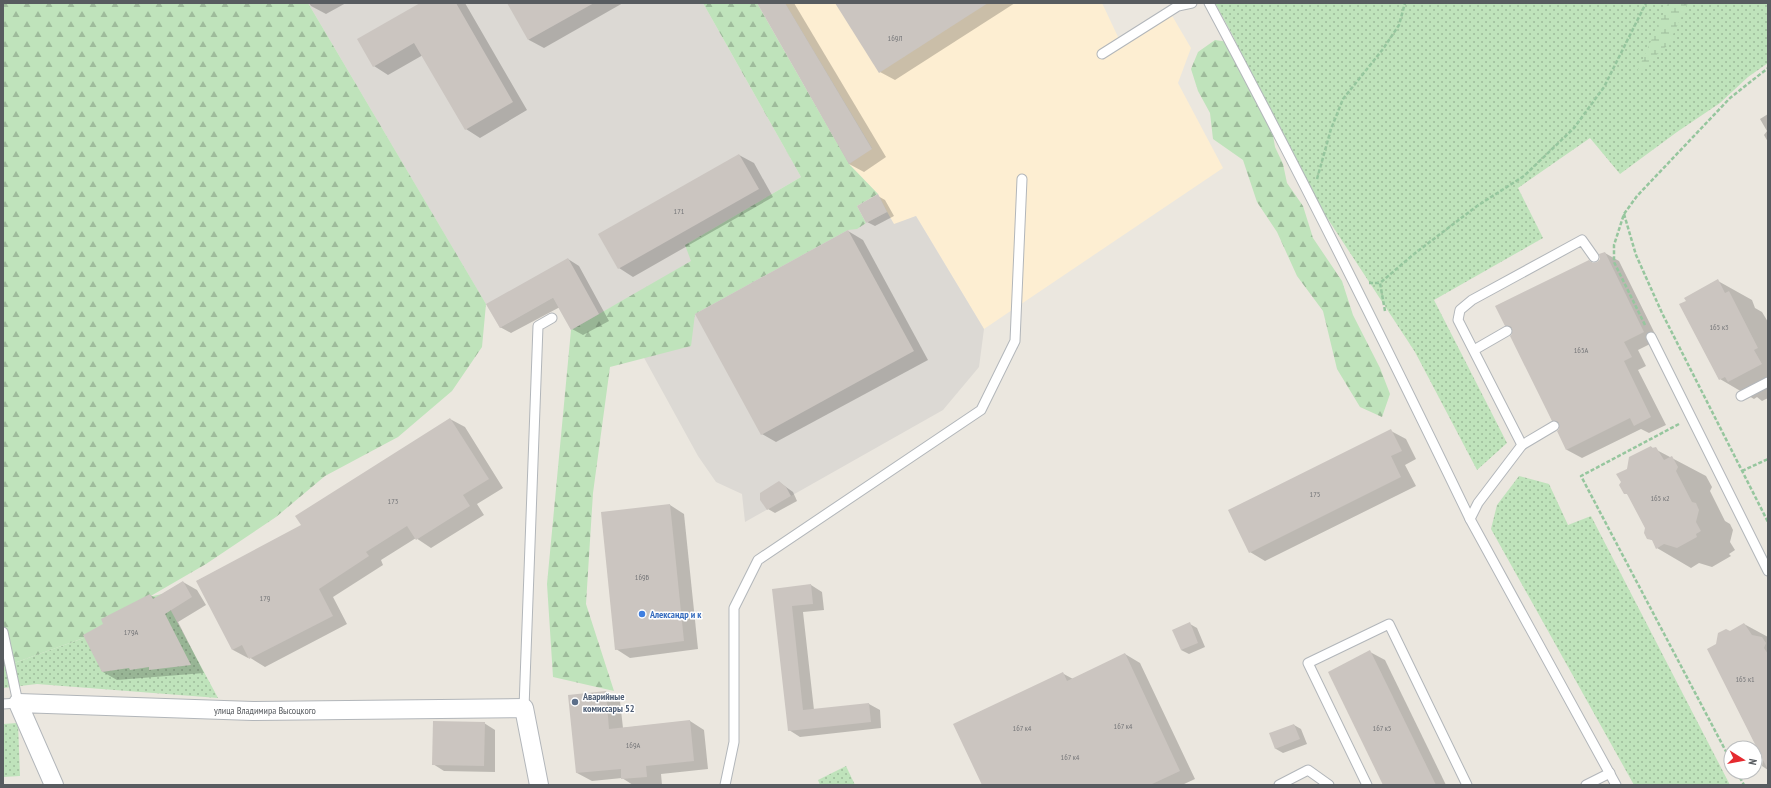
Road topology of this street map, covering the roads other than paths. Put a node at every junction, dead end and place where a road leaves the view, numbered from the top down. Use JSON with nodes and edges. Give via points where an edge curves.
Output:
{"nodes":[{"id":1,"x":1192,"y":3,"type":"edge"},
{"id":2,"x":1209,"y":3,"type":"edge"},
{"id":3,"x":1102,"y":54,"type":"dead end"},
{"id":4,"x":1022,"y":179,"type":"dead end"},
{"id":5,"x":1594,"y":257,"type":"dead end"},
{"id":6,"x":552,"y":318,"type":"dead end"},
{"id":7,"x":1507,"y":331,"type":"dead end"},
{"id":8,"x":1651,"y":337,"type":"road end"},
{"id":9,"x":1474,"y":350,"type":"junction"},
{"id":10,"x":1768,"y":382,"type":"edge"},
{"id":11,"x":1741,"y":396,"type":"dead end"},
{"id":12,"x":1554,"y":426,"type":"dead end"},
{"id":13,"x":1522,"y":445,"type":"junction"},
{"id":14,"x":1470,"y":519,"type":"junction"},
{"id":15,"x":1768,"y":571,"type":"edge"},
{"id":16,"x":3,"y":632,"type":"edge"},
{"id":17,"x":11,"y":703,"type":"edge"},
{"id":18,"x":524,"y":708,"type":"junction"},
{"id":19,"x":1610,"y":773,"type":"junction"},
{"id":20,"x":54,"y":785,"type":"edge"},
{"id":21,"x":539,"y":785,"type":"edge"},
{"id":22,"x":726,"y":785,"type":"edge"},
{"id":23,"x":1279,"y":785,"type":"edge"},
{"id":24,"x":1329,"y":785,"type":"edge"},
{"id":25,"x":1367,"y":785,"type":"edge"},
{"id":26,"x":1466,"y":785,"type":"edge"},
{"id":27,"x":1586,"y":785,"type":"edge"},
{"id":28,"x":1616,"y":785,"type":"edge"}],
"edges":[{"from":1,"to":3,"type":"lane","via":[[1178,6]]},
{"from":2,"to":14,"type":"lane","via":[[1390,354]]},
{"from":4,"to":22,"type":"lane","via":[[1015,340],[981,410],[758,560],[734,608],[734,742]]},
{"from":5,"to":9,"type":"lane","via":[[1582,240],[1472,300],[1460,310],[1458,320]]},
{"from":6,"to":18,"type":"lane","via":[[538,326]]},
{"from":7,"to":9,"type":"lane"},
{"from":8,"to":15,"type":"lane"},
{"from":9,"to":13,"type":"lane"},
{"from":10,"to":11,"type":"lane"},
{"from":12,"to":13,"type":"lane"},
{"from":13,"to":14,"type":"lane","via":[[1478,503]]},
{"from":14,"to":19,"type":"lane"},
{"from":16,"to":17,"type":"lane"},
{"from":17,"to":18,"type":"street","name":"улица Владимира Высоцкого","via":[[253,711]]},
{"from":17,"to":20,"type":"street"},
{"from":18,"to":21,"type":"street"},
{"from":19,"to":27,"type":"lane"},
{"from":19,"to":28,"type":"lane"},
{"from":23,"to":24,"type":"lane","via":[[1308,770]]},
{"from":25,"to":26,"type":"lane","via":[[1308,663],[1389,624]]}]}
